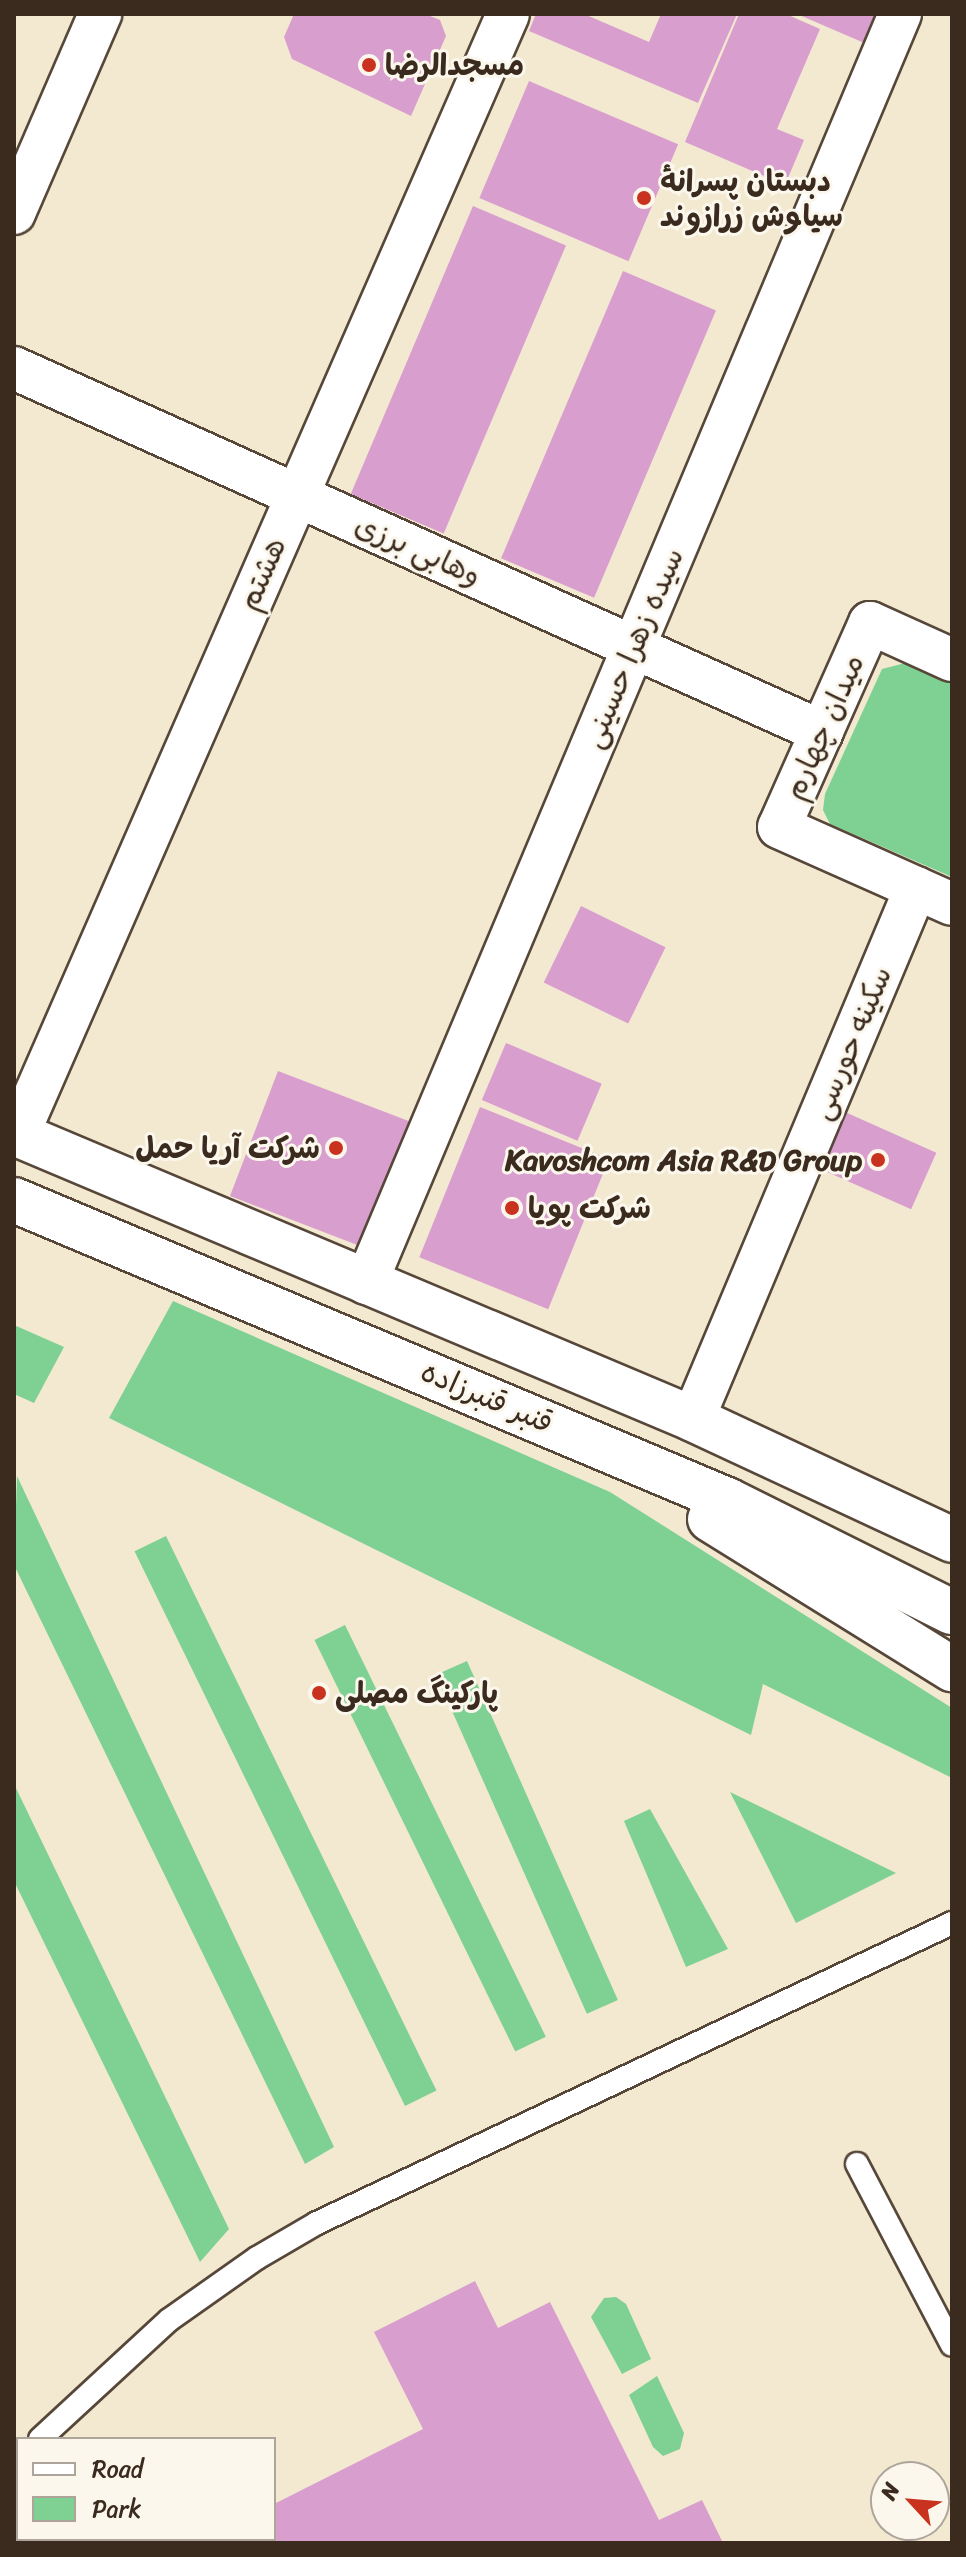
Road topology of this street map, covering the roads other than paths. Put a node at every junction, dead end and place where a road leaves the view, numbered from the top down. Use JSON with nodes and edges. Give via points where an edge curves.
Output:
{"nodes":[{"id":1,"x":100,"y":14,"type":"edge"},
{"id":2,"x":508,"y":14,"type":"edge"},
{"id":3,"x":900,"y":14,"type":"edge"},
{"id":4,"x":14,"y":213,"type":"edge"},
{"id":5,"x":14,"y":368,"type":"edge"},
{"id":6,"x":296,"y":495,"type":"junction"},
{"id":7,"x":633,"y":647,"type":"junction"},
{"id":8,"x":952,"y":660,"type":"edge"},
{"id":9,"x":822,"y":732,"type":"junction"},
{"id":10,"x":934,"y":896,"type":"edge"},
{"id":11,"x":16,"y":1133,"type":"edge"},
{"id":12,"x":14,"y":1200,"type":"edge"},
{"id":13,"x":366,"y":1283,"type":"junction"},
{"id":14,"x":693,"y":1419,"type":"junction"},
{"id":15,"x":568,"y":1431,"type":"junction"},
{"id":16,"x":952,"y":1540,"type":"edge"},
{"id":17,"x":952,"y":1612,"type":"edge"},
{"id":18,"x":952,"y":1669,"type":"edge"},
{"id":19,"x":952,"y":1923,"type":"edge"},
{"id":20,"x":857,"y":2164,"type":"dead end"},
{"id":21,"x":952,"y":2345,"type":"edge"},
{"id":22,"x":42,"y":2437,"type":"edge"}],
"edges":[{"from":1,"to":4,"type":"street"},
{"from":2,"to":6,"type":"street","name":"هشتم"},
{"from":3,"to":7,"type":"street","name":"سیده زهرا حسینی"},
{"from":5,"to":6,"type":"street","name":"وهابی برزی"},
{"from":6,"to":7,"type":"street","name":"وهابی برزی"},
{"from":6,"to":11,"type":"street","name":"هشتم"},
{"from":7,"to":9,"type":"street","name":"وهابی برزی"},
{"from":7,"to":13,"type":"street","name":"سیده زهرا حسینی"},
{"from":8,"to":9,"type":"street","name":"میدان چهارم","via":[[870,623]]},
{"from":9,"to":10,"type":"street","name":"میدان چهارم","via":[[779,827]]},
{"from":10,"to":14,"type":"street","name":"سکینه حورسی"},
{"from":11,"to":13,"type":"main road","name":"قنبر قنبرزاده"},
{"from":12,"to":15,"type":"main road","name":"قنبر قنبرزاده"},
{"from":13,"to":14,"type":"main road","name":"قنبر قنبرزاده"},
{"from":14,"to":16,"type":"main road","name":"قنبر قنبرزاده"},
{"from":15,"to":17,"type":"main road","name":"قنبر قنبرزاده","via":[[727,1500]]},
{"from":15,"to":18,"type":"main road"},
{"from":19,"to":22,"type":"lane","via":[[317,2223],[169,2320]]},
{"from":20,"to":21,"type":"lane"}]}
